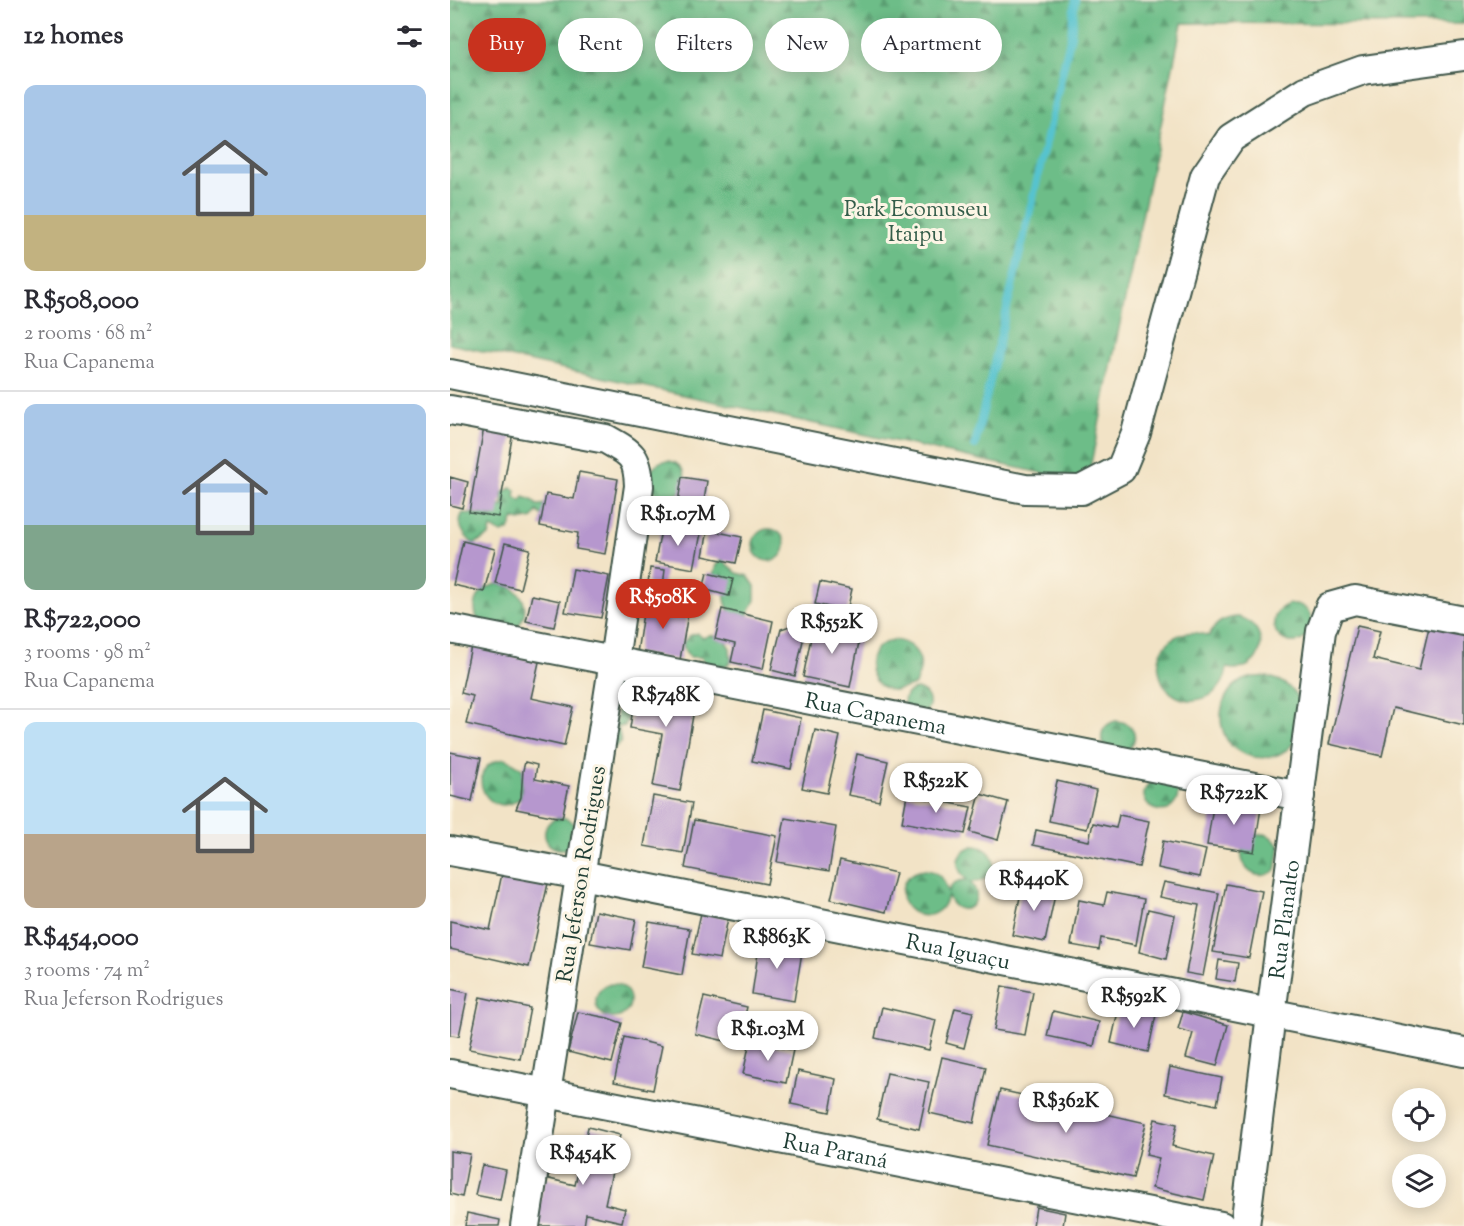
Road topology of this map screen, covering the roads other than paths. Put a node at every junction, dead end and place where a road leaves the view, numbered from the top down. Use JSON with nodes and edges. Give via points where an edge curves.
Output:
{"nodes":[{"id":1,"x":1464,"y":56,"type":"edge"},
{"id":2,"x":450,"y":374,"type":"edge"},
{"id":3,"x":450,"y":410,"type":"edge"},
{"id":4,"x":1464,"y":621,"type":"edge"},
{"id":5,"x":450,"y":629,"type":"edge"},
{"id":6,"x":614,"y":661,"type":"junction"},
{"id":7,"x":1300,"y":796,"type":"junction"},
{"id":8,"x":450,"y":850,"type":"edge"},
{"id":9,"x":581,"y":875,"type":"junction"},
{"id":10,"x":1271,"y":1014,"type":"junction"},
{"id":11,"x":1464,"y":1052,"type":"edge"},
{"id":12,"x":450,"y":1074,"type":"edge"},
{"id":13,"x":546,"y":1092,"type":"junction"},
{"id":14,"x":525,"y":1226,"type":"edge"},
{"id":15,"x":1221,"y":1226,"type":"edge"},
{"id":16,"x":1245,"y":1226,"type":"edge"}],
"edges":[{"from":1,"to":2,"type":"street","via":[[1354,73],[1305,91],[1231,138],[1205,176],[1136,433],[1121,469],[1081,490],[1025,489]]},
{"from":3,"to":6,"type":"street","name":"Rua Jeferson Rodrigues","via":[[606,440],[628,451],[639,469],[639,486]]},
{"from":4,"to":7,"type":"street","name":"Rua Planalto","via":[[1355,600],[1330,607],[1321,631]]},
{"from":5,"to":6,"type":"street","name":"Rua Capanema"},
{"from":6,"to":7,"type":"street","name":"Rua Capanema"},
{"from":6,"to":9,"type":"street","name":"Rua Jeferson Rodrigues"},
{"from":7,"to":10,"type":"street","name":"Rua Planalto"},
{"from":8,"to":9,"type":"street","name":"Rua Iguaçu"},
{"from":9,"to":10,"type":"street","name":"Rua Iguaçu"},
{"from":9,"to":13,"type":"street","name":"Rua Jeferson Rodrigues"},
{"from":10,"to":11,"type":"street","name":"Rua Iguaçu"},
{"from":10,"to":16,"type":"street","name":"Rua Planalto"},
{"from":12,"to":13,"type":"street","name":"Rua Paraná"},
{"from":13,"to":14,"type":"street","name":"Rua Jeferson Rodrigues"},
{"from":13,"to":15,"type":"street","name":"Rua Paraná"}]}
